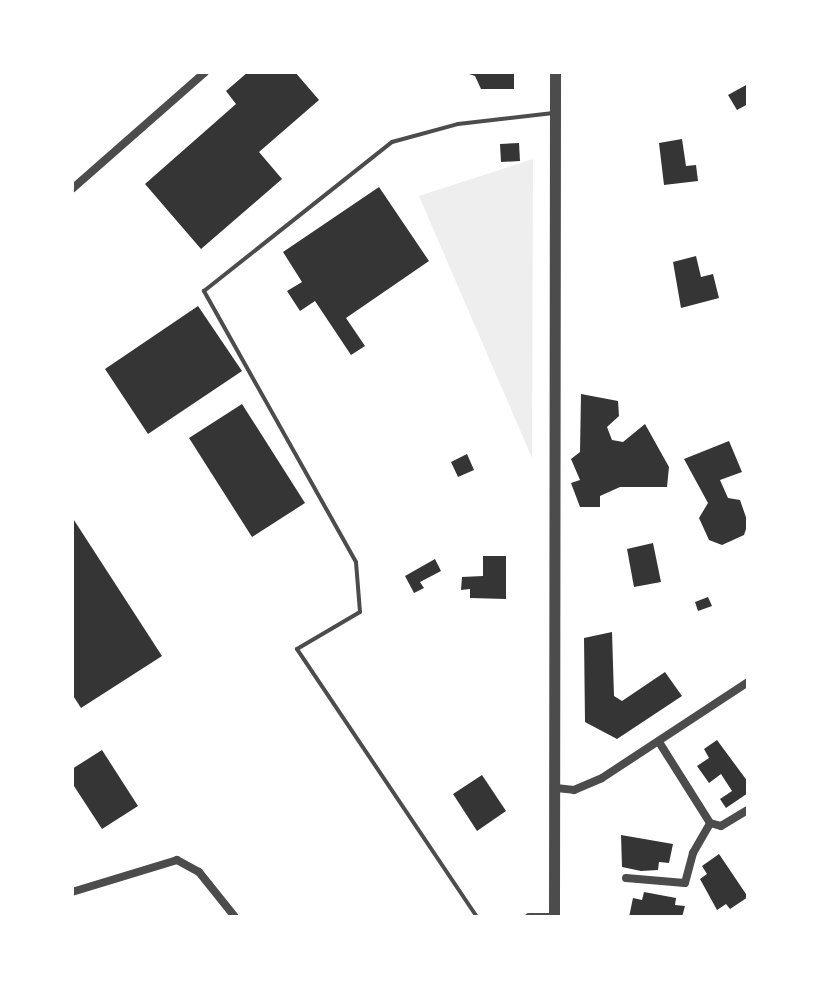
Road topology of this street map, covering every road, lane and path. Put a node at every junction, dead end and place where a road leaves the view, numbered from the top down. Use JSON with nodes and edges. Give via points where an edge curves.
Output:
{"nodes":[{"id":1,"x":205,"y":72,"type":"edge"},
{"id":2,"x":555,"y":72,"type":"edge"},
{"id":3,"x":555,"y":113,"type":"junction"},
{"id":4,"x":72,"y":189,"type":"edge"},
{"id":5,"x":748,"y":682,"type":"edge"},
{"id":6,"x":659,"y":742,"type":"junction"},
{"id":7,"x":556,"y":788,"type":"junction"},
{"id":8,"x":748,"y":810,"type":"edge"},
{"id":9,"x":710,"y":823,"type":"junction"},
{"id":10,"x":626,"y":878,"type":"dead end"},
{"id":11,"x":72,"y":892,"type":"edge"},
{"id":12,"x":235,"y":917,"type":"edge"},
{"id":13,"x":477,"y":917,"type":"edge"},
{"id":14,"x":529,"y":917,"type":"edge"},
{"id":15,"x":554,"y":917,"type":"edge"}],
"edges":[{"from":1,"to":4,"type":"street"},
{"from":2,"to":3,"type":"street"},
{"from":3,"to":7,"type":"street"},
{"from":3,"to":13,"type":"lane","via":[[458,124],[392,142],[204,291],[356,562],[360,612],[297,649]]},
{"from":5,"to":6,"type":"street"},
{"from":6,"to":7,"type":"street","via":[[602,778],[574,790]]},
{"from":6,"to":9,"type":"street"},
{"from":7,"to":15,"type":"street"},
{"from":8,"to":9,"type":"street","via":[[721,826]]},
{"from":9,"to":10,"type":"street","via":[[693,853],[685,883]]},
{"from":11,"to":12,"type":"street","via":[[177,860],[199,872]]},
{"from":14,"to":15,"type":"street"}]}
